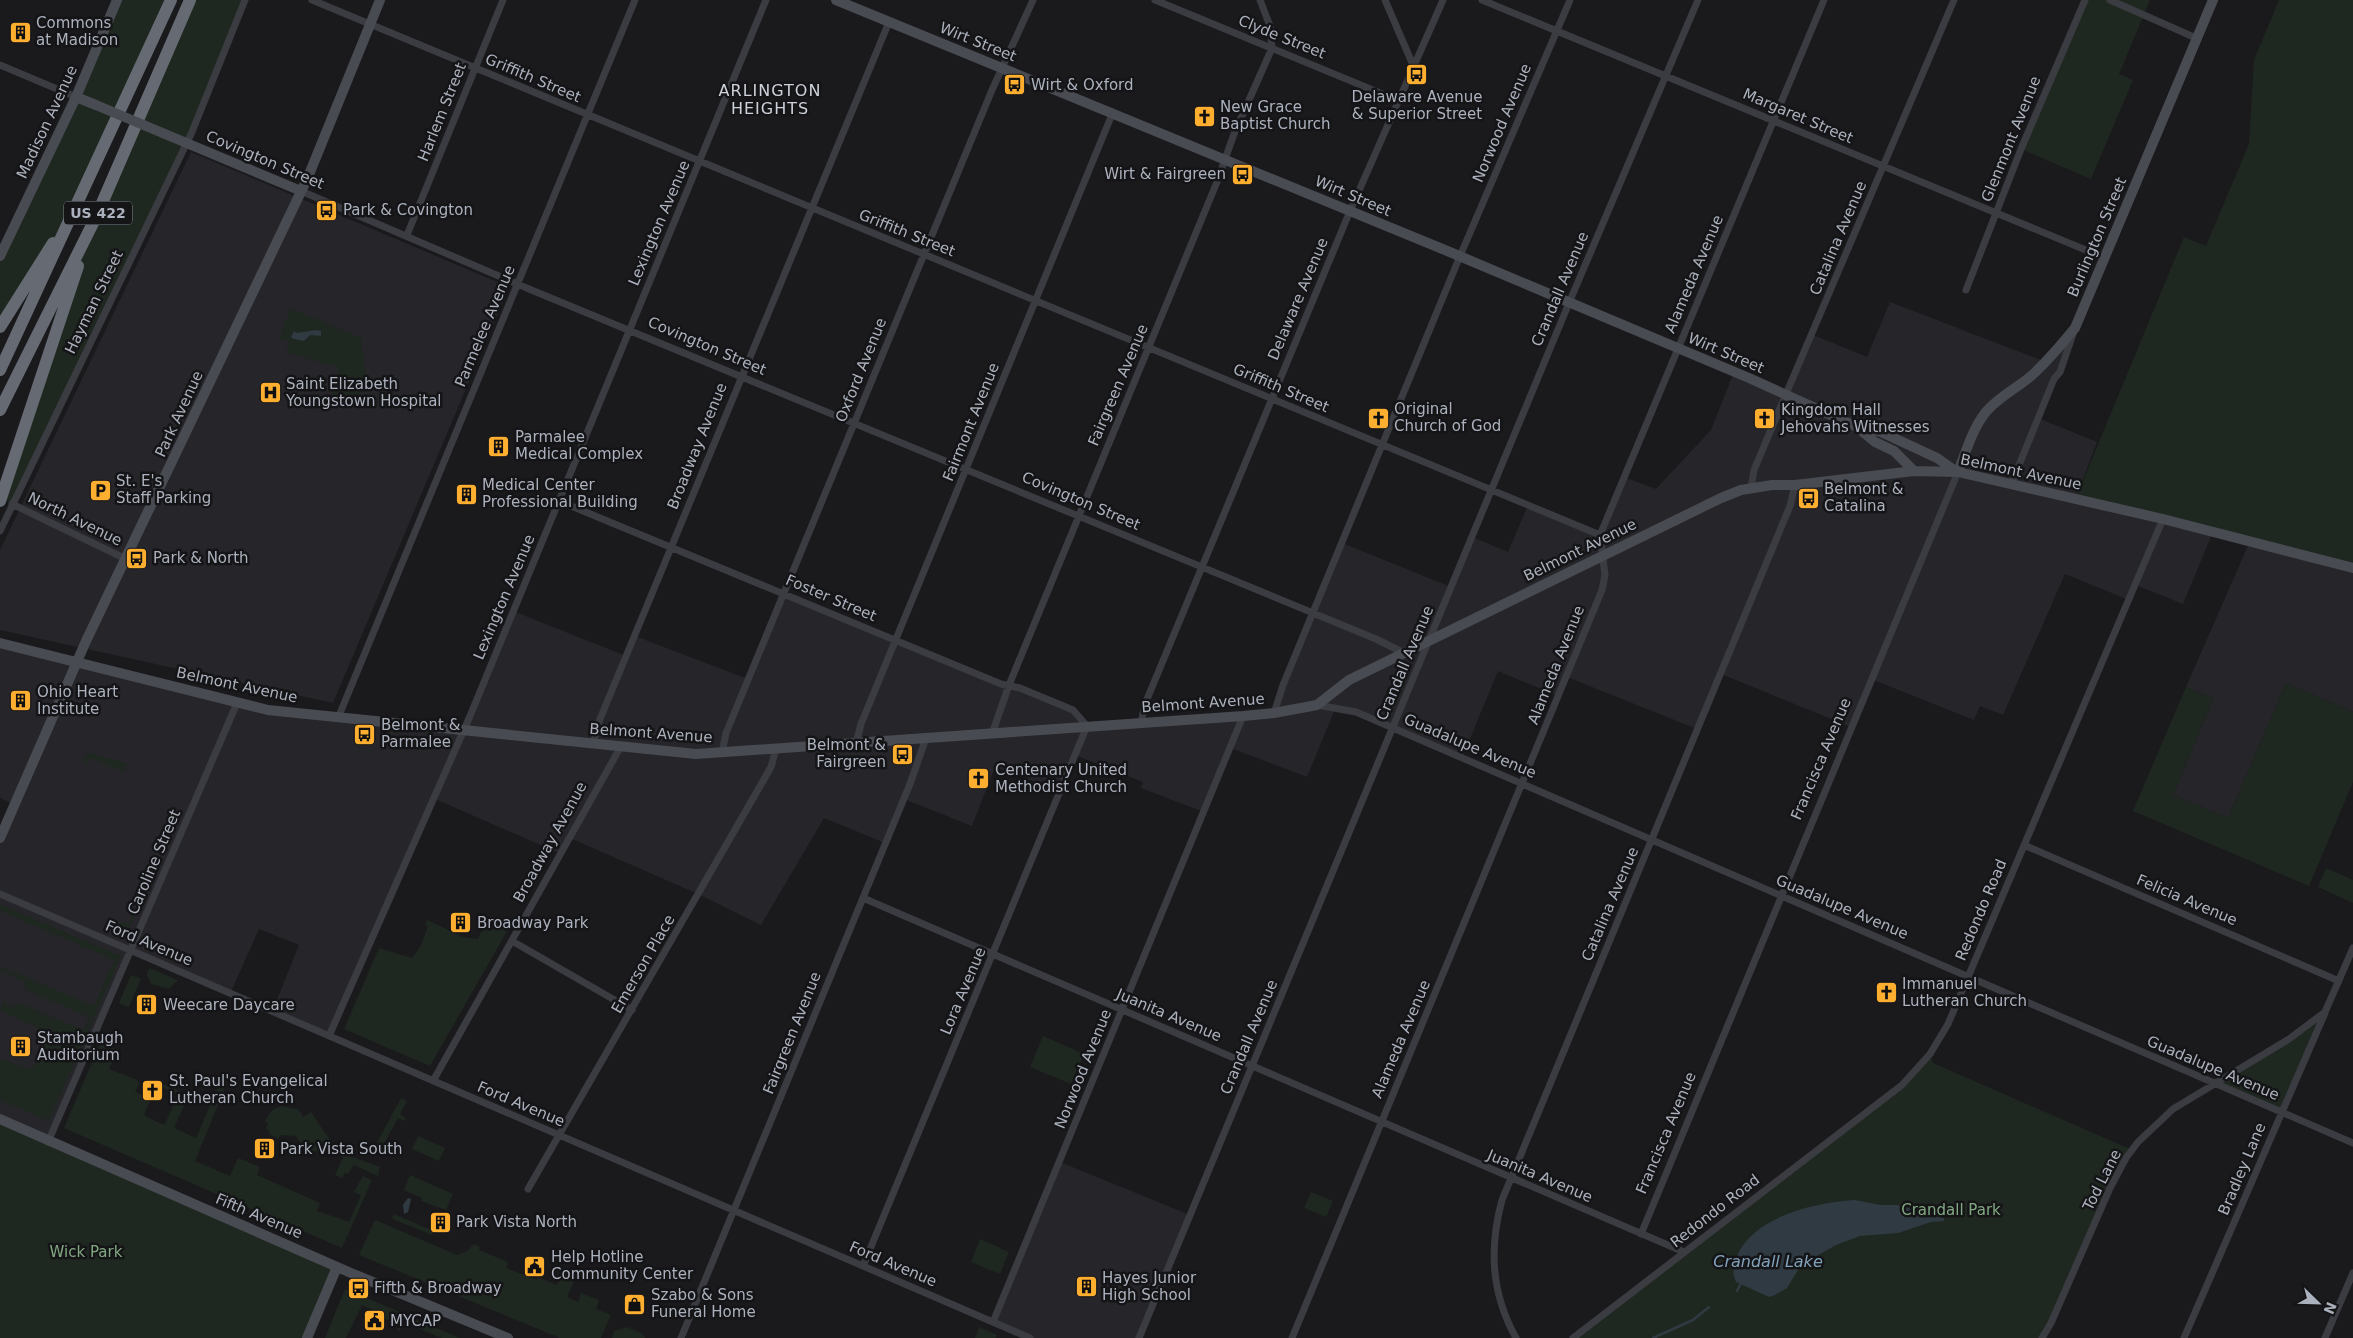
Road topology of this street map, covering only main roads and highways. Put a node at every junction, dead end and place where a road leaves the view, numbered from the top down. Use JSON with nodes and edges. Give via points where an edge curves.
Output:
{"nodes":[{"id":1,"x":117,"y":0,"type":"edge"},
{"id":2,"x":171,"y":0,"type":"edge"},
{"id":3,"x":380,"y":0,"type":"edge"},
{"id":4,"x":836,"y":0,"type":"edge"},
{"id":5,"x":2213,"y":0,"type":"edge"},
{"id":6,"x":190,"y":4,"type":"edge"},
{"id":7,"x":76,"y":97,"type":"junction"},
{"id":8,"x":301,"y":191,"type":"junction"},
{"id":9,"x":82,"y":196,"type":"junction"},
{"id":10,"x":96,"y":216,"type":"junction"},
{"id":11,"x":1,"y":252,"type":"edge"},
{"id":12,"x":0,"y":327,"type":"edge"},
{"id":13,"x":2075,"y":328,"type":"joint"},
{"id":14,"x":0,"y":370,"type":"edge"},
{"id":15,"x":0,"y":410,"type":"edge"},
{"id":16,"x":1855,"y":426,"type":"junction"},
{"id":17,"x":1914,"y":471,"type":"junction"},
{"id":18,"x":1958,"y":472,"type":"junction"},
{"id":19,"x":5,"y":500,"type":"edge"},
{"id":20,"x":2353,"y":568,"type":"edge"},
{"id":21,"x":0,"y":643,"type":"edge"},
{"id":22,"x":76,"y":662,"type":"junction"},
{"id":23,"x":0,"y":838,"type":"edge"},
{"id":24,"x":0,"y":1119,"type":"edge"},
{"id":25,"x":337,"y":1267,"type":"junction"},
{"id":26,"x":307,"y":1338,"type":"edge"},
{"id":27,"x":508,"y":1338,"type":"edge"}],
"edges":[{"from":1,"to":7,"type":"main road","name":"Madison Avenue"},
{"from":2,"to":9,"type":"highway","number":"US 422"},
{"from":3,"to":8,"type":"main road","name":"Park Avenue"},
{"from":4,"to":16,"type":"main road","name":"Wirt Street","via":[[1460,256]]},
{"from":5,"to":13,"type":"main road","name":"Burlington Street"},
{"from":6,"to":10,"type":"highway","number":"US 422"},
{"from":7,"to":8,"type":"main road","name":"Covington Street","bridge":true},
{"from":7,"to":11,"type":"main road","name":"Madison Avenue"},
{"from":8,"to":22,"type":"main road","name":"Park Avenue"},
{"from":9,"to":12,"type":"highway"},
{"from":9,"to":14,"type":"highway","number":"US 422"},
{"from":10,"to":15,"type":"highway","number":"US 422"},
{"from":10,"to":19,"type":"highway","via":[[62,312]]},
{"from":13,"to":18,"type":"main road","name":"Francisca Avenue","via":[[2046,362],[1987,411],[1973,432]]},
{"from":16,"to":17,"type":"main road","name":"Wirt Street","via":[[1894,452]]},
{"from":16,"to":18,"type":"main road","name":"Wirt Street","via":[[1881,432],[1937,458]]},
{"from":17,"to":18,"type":"main road","name":"Belmont Avenue"},
{"from":17,"to":22,"type":"main road","name":"Belmont Avenue","via":[[1751,488],[1721,498],[1349,680],[1317,705],[1274,713],[696,754],[268,710]]},
{"from":18,"to":20,"type":"main road","name":"Belmont Avenue","via":[[2163,519]]},
{"from":21,"to":22,"type":"main road","name":"Belmont Avenue"},
{"from":22,"to":23,"type":"main road","name":"Park Avenue"},
{"from":24,"to":25,"type":"main road","name":"Fifth Avenue"},
{"from":25,"to":26,"type":"main road"},
{"from":25,"to":27,"type":"main road","name":"Fifth Avenue"}]}
